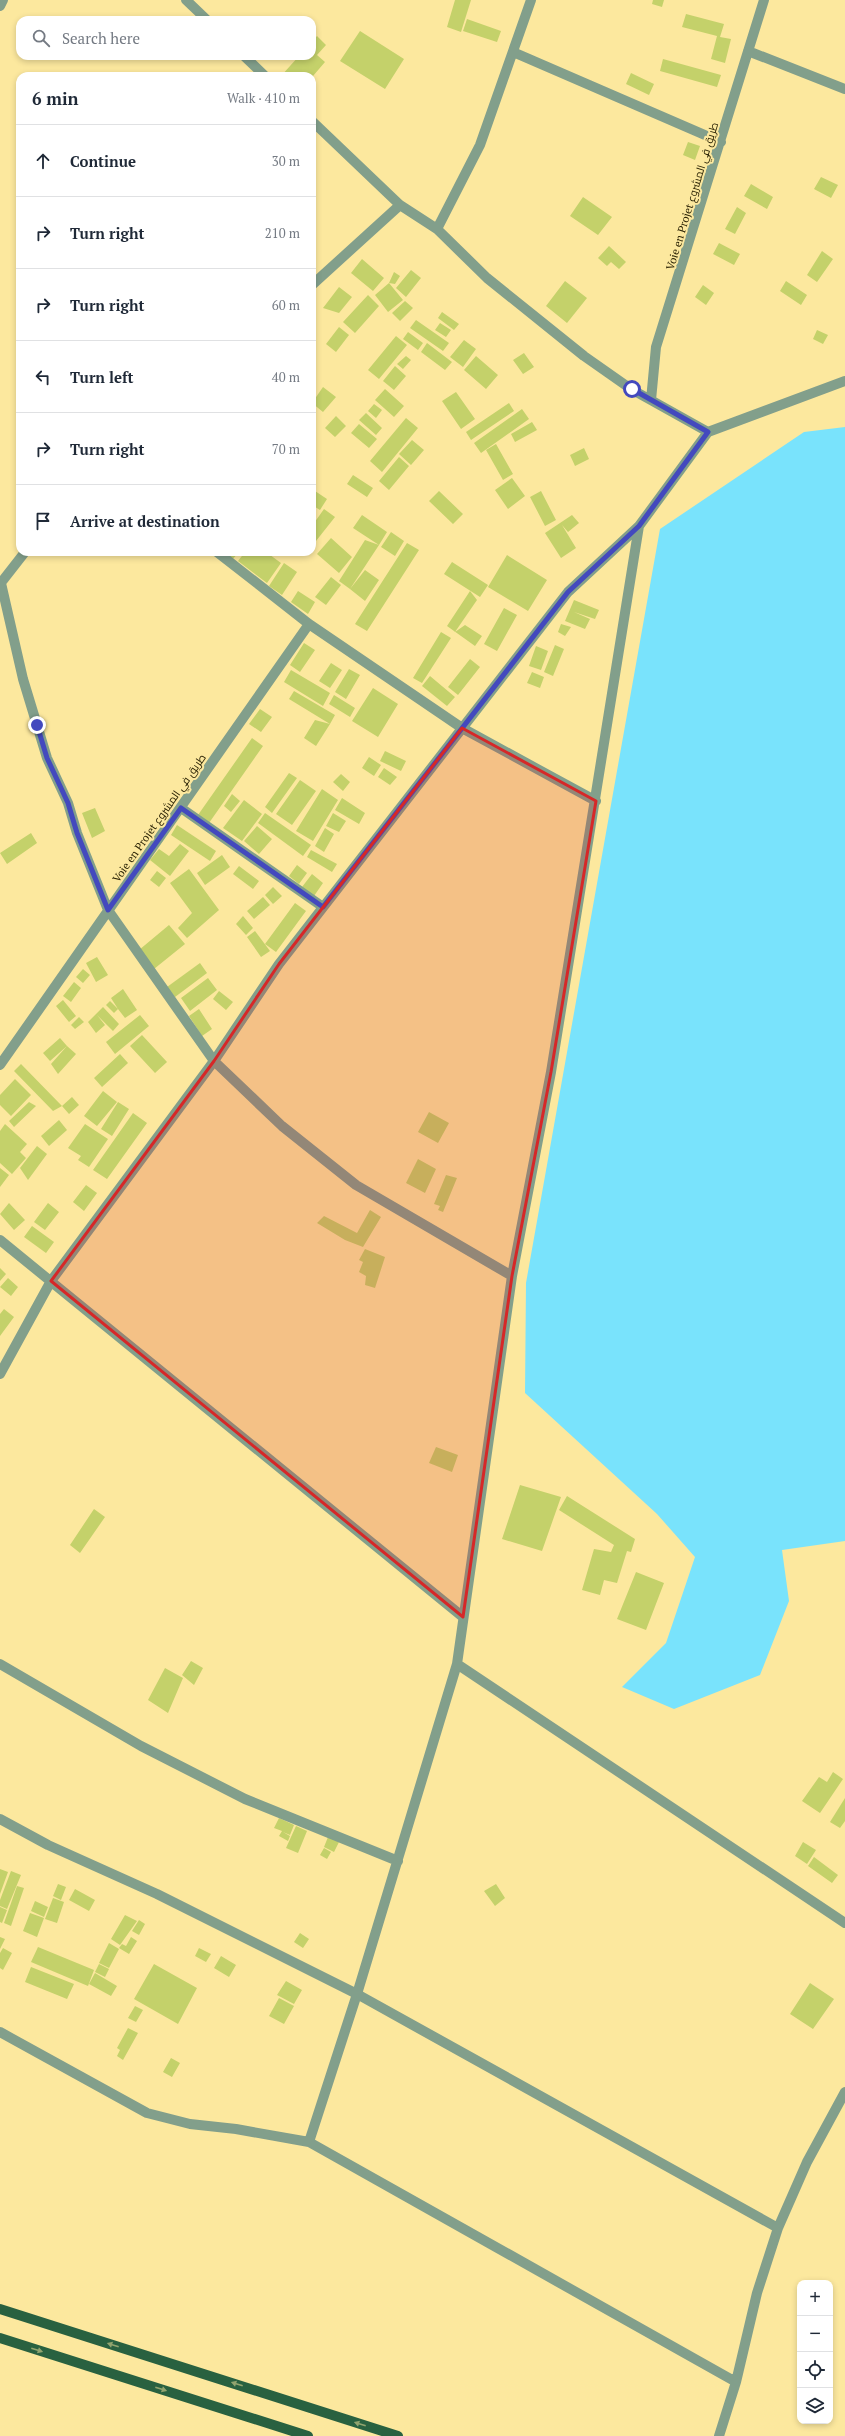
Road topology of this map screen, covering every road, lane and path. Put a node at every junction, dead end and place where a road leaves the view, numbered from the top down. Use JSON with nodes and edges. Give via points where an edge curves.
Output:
{"nodes":[{"id":1,"x":3,"y":0,"type":"edge"},
{"id":2,"x":186,"y":0,"type":"edge"},
{"id":3,"x":531,"y":0,"type":"edge"},
{"id":4,"x":764,"y":0,"type":"edge"},
{"id":5,"x":0,"y":6,"type":"edge"},
{"id":6,"x":202,"y":16,"type":"edge"},
{"id":7,"x":748,"y":51,"type":"junction"},
{"id":8,"x":513,"y":52,"type":"junction"},
{"id":9,"x":248,"y":60,"type":"edge"},
{"id":10,"x":261,"y":72,"type":"edge"},
{"id":11,"x":845,"y":90,"type":"edge"},
{"id":12,"x":316,"y":125,"type":"edge"},
{"id":13,"x":721,"y":142,"type":"junction"},
{"id":14,"x":400,"y":205,"type":"junction"},
{"id":15,"x":437,"y":230,"type":"junction"},
{"id":16,"x":316,"y":281,"type":"edge"},
{"id":17,"x":845,"y":381,"type":"edge"},
{"id":18,"x":651,"y":400,"type":"junction"},
{"id":19,"x":708,"y":432,"type":"junction"},
{"id":20,"x":639,"y":526,"type":"junction"},
{"id":21,"x":22,"y":556,"type":"edge"},
{"id":22,"x":222,"y":556,"type":"edge"},
{"id":23,"x":0,"y":584,"type":"edge"},
{"id":24,"x":308,"y":624,"type":"junction"},
{"id":25,"x":462,"y":728,"type":"junction"},
{"id":26,"x":596,"y":801,"type":"junction"},
{"id":27,"x":181,"y":808,"type":"junction"},
{"id":28,"x":323,"y":907,"type":"junction"},
{"id":29,"x":108,"y":910,"type":"junction"},
{"id":30,"x":214,"y":1062,"type":"junction"},
{"id":31,"x":0,"y":1065,"type":"edge"},
{"id":32,"x":0,"y":1240,"type":"edge"},
{"id":33,"x":512,"y":1276,"type":"junction"},
{"id":34,"x":51,"y":1281,"type":"junction"},
{"id":35,"x":0,"y":1374,"type":"edge"},
{"id":36,"x":463,"y":1617,"type":"junction"},
{"id":37,"x":0,"y":1664,"type":"edge"},
{"id":38,"x":457,"y":1664,"type":"junction"},
{"id":39,"x":0,"y":1819,"type":"edge"},
{"id":40,"x":398,"y":1861,"type":"junction"},
{"id":41,"x":845,"y":1923,"type":"edge"},
{"id":42,"x":357,"y":1994,"type":"junction"},
{"id":43,"x":0,"y":2032,"type":"edge"},
{"id":44,"x":845,"y":2092,"type":"edge"},
{"id":45,"x":309,"y":2142,"type":"junction"},
{"id":46,"x":778,"y":2228,"type":"junction"},
{"id":47,"x":0,"y":2310,"type":"edge"},
{"id":48,"x":0,"y":2338,"type":"edge"},
{"id":49,"x":736,"y":2382,"type":"junction"},
{"id":50,"x":308,"y":2436,"type":"edge"},
{"id":51,"x":398,"y":2436,"type":"edge"},
{"id":52,"x":719,"y":2436,"type":"edge"}],
"edges":[{"from":1,"to":5,"type":"street"},
{"from":2,"to":6,"type":"street"},
{"from":3,"to":8,"type":"street"},
{"from":4,"to":7,"type":"street","name":"Voie en Projet طريق في المشروع"},
{"from":7,"to":11,"type":"street"},
{"from":7,"to":13,"type":"street","name":"Voie en Projet طريق في المشروع"},
{"from":8,"to":13,"type":"street"},
{"from":8,"to":15,"type":"street","via":[[480,145]]},
{"from":9,"to":10,"type":"street"},
{"from":12,"to":14,"type":"street"},
{"from":13,"to":18,"type":"street","name":"Voie en Projet طريق في المشروع","via":[[656,347]]},
{"from":14,"to":15,"type":"street"},
{"from":14,"to":16,"type":"street"},
{"from":15,"to":18,"type":"street","via":[[487,278],[584,356]]},
{"from":17,"to":19,"type":"street"},
{"from":18,"to":19,"type":"street"},
{"from":19,"to":20,"type":"street"},
{"from":20,"to":25,"type":"street","via":[[568,592]]},
{"from":20,"to":26,"type":"street"},
{"from":21,"to":23,"type":"street"},
{"from":22,"to":24,"type":"street"},
{"from":23,"to":29,"type":"street","via":[[22,679],[47,758],[68,803],[77,833]]},
{"from":24,"to":25,"type":"street"},
{"from":24,"to":27,"type":"street","name":"Voie en Projet طريق في المشروع"},
{"from":25,"to":26,"type":"street"},
{"from":25,"to":28,"type":"street"},
{"from":26,"to":33,"type":"street","via":[[551,1072]]},
{"from":27,"to":28,"type":"street"},
{"from":27,"to":29,"type":"street","name":"Voie en Projet طريق في المشروع"},
{"from":28,"to":30,"type":"street","via":[[279,964]]},
{"from":29,"to":30,"type":"street"},
{"from":29,"to":31,"type":"street","name":"Voie en Projet طريق في المشروع"},
{"from":30,"to":33,"type":"street","via":[[282,1126],[356,1185]]},
{"from":30,"to":34,"type":"street"},
{"from":32,"to":34,"type":"street"},
{"from":33,"to":36,"type":"street"},
{"from":34,"to":35,"type":"street"},
{"from":34,"to":36,"type":"street"},
{"from":36,"to":38,"type":"street"},
{"from":37,"to":40,"type":"street","via":[[142,1746],[245,1799]]},
{"from":38,"to":40,"type":"street"},
{"from":38,"to":41,"type":"street"},
{"from":39,"to":42,"type":"street","via":[[48,1845],[157,1894]]},
{"from":40,"to":42,"type":"street"},
{"from":42,"to":45,"type":"street"},
{"from":42,"to":46,"type":"street"},
{"from":43,"to":45,"type":"street","via":[[147,2113],[190,2124]]},
{"from":44,"to":46,"type":"street","via":[[807,2162]]},
{"from":45,"to":49,"type":"street"},
{"from":46,"to":49,"type":"street","via":[[757,2294]]},
{"from":51,"to":47,"type":"main road","one_way":true},
{"from":48,"to":50,"type":"main road","one_way":true},
{"from":49,"to":52,"type":"street"}]}
